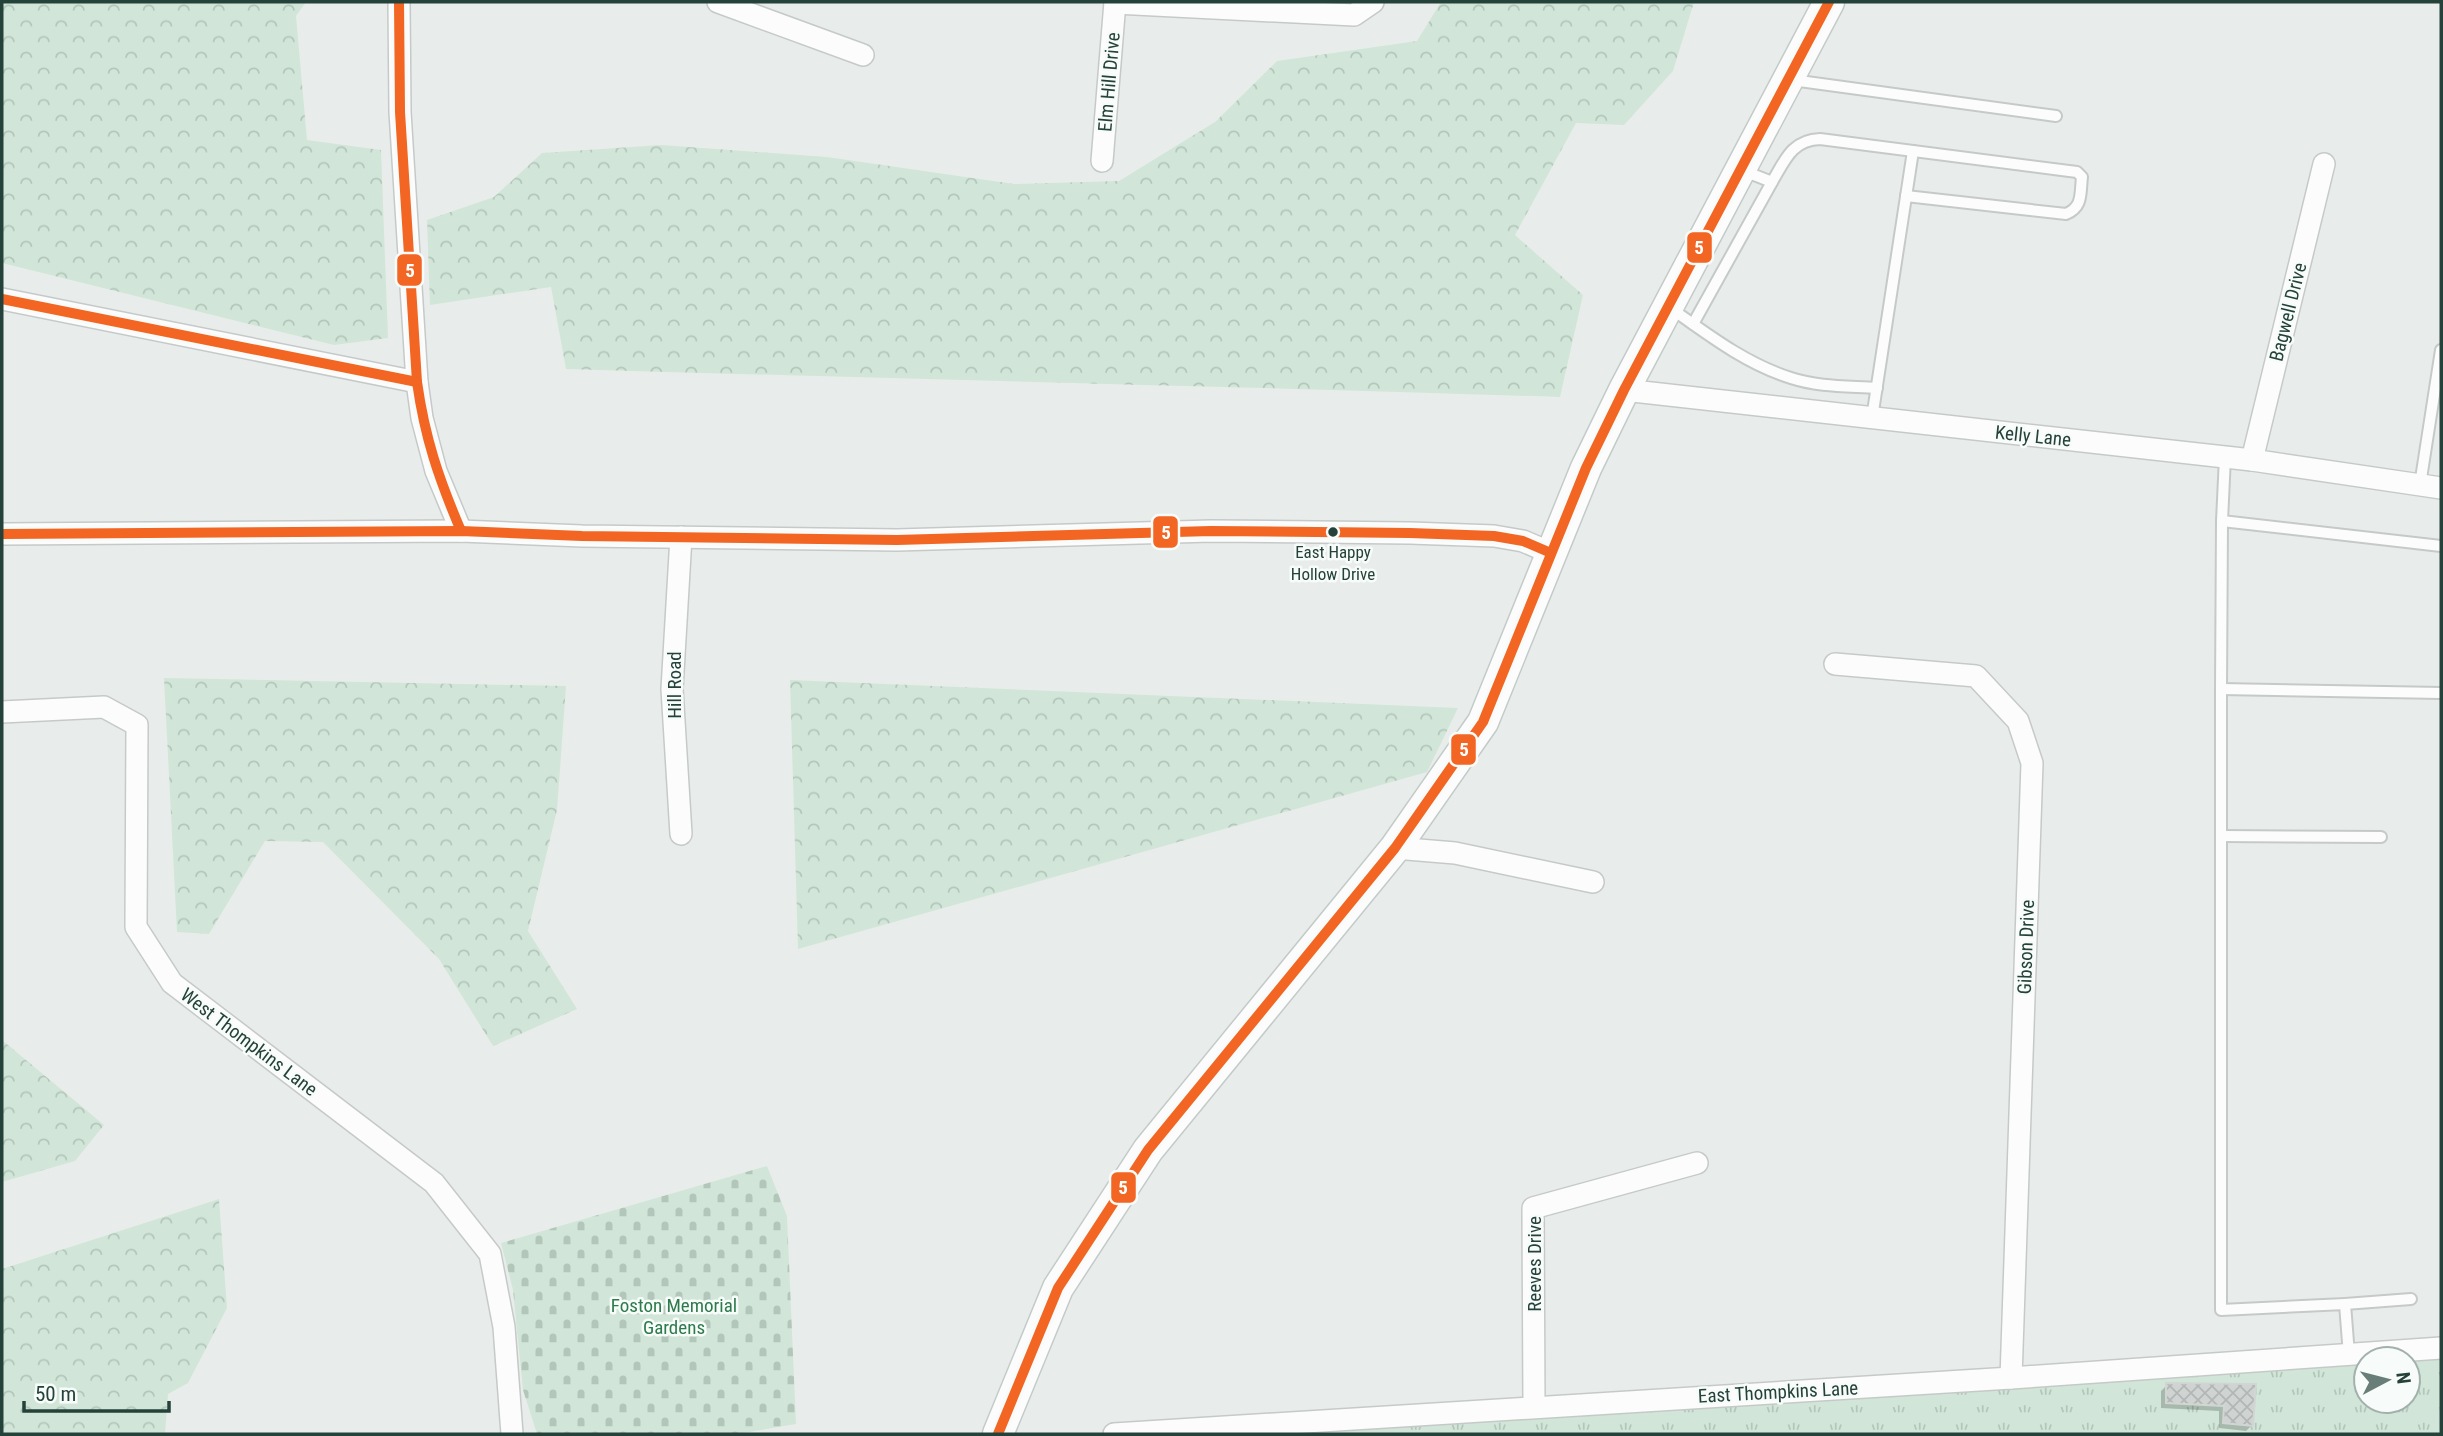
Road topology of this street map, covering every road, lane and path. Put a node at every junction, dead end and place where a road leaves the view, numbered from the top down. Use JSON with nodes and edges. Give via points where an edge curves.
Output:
{"nodes":[{"id":1,"x":399,"y":2,"type":"edge"},
{"id":2,"x":718,"y":2,"type":"edge"},
{"id":3,"x":1115,"y":2,"type":"edge"},
{"id":4,"x":1373,"y":2,"type":"edge"},
{"id":5,"x":1829,"y":2,"type":"edge"},
{"id":6,"x":863,"y":55,"type":"dead end"},
{"id":7,"x":1789,"y":80,"type":"junction"},
{"id":8,"x":2056,"y":116,"type":"dead end"},
{"id":9,"x":1913,"y":151,"type":"junction"},
{"id":10,"x":1102,"y":162,"type":"dead end"},
{"id":11,"x":2323,"y":164,"type":"dead end"},
{"id":12,"x":1741,"y":170,"type":"junction"},
{"id":13,"x":1772,"y":182,"type":"junction"},
{"id":14,"x":1906,"y":196,"type":"junction"},
{"id":15,"x":1715,"y":251,"type":"junction"},
{"id":16,"x":2,"y":299,"type":"edge"},
{"id":17,"x":1668,"y":306,"type":"junction"},
{"id":18,"x":1693,"y":324,"type":"junction"},
{"id":19,"x":2441,"y":350,"type":"edge"},
{"id":20,"x":417,"y":382,"type":"junction"},
{"id":21,"x":1877,"y":388,"type":"junction"},
{"id":22,"x":1624,"y":390,"type":"junction"},
{"id":23,"x":1872,"y":418,"type":"junction"},
{"id":24,"x":2225,"y":457,"type":"junction"},
{"id":25,"x":2252,"y":460,"type":"junction"},
{"id":26,"x":2431,"y":487,"type":"edge"},
{"id":27,"x":2222,"y":522,"type":"junction"},
{"id":28,"x":461,"y":531,"type":"junction"},
{"id":29,"x":2,"y":534,"type":"edge"},
{"id":30,"x":681,"y":537,"type":"junction"},
{"id":31,"x":2441,"y":546,"type":"edge"},
{"id":32,"x":1550,"y":553,"type":"junction"},
{"id":33,"x":1835,"y":664,"type":"dead end"},
{"id":34,"x":2221,"y":689,"type":"junction"},
{"id":35,"x":2441,"y":693,"type":"edge"},
{"id":36,"x":2,"y":712,"type":"edge"},
{"id":37,"x":681,"y":834,"type":"dead end"},
{"id":38,"x":2221,"y":836,"type":"junction"},
{"id":39,"x":2381,"y":837,"type":"dead end"},
{"id":40,"x":1395,"y":848,"type":"junction"},
{"id":41,"x":1593,"y":882,"type":"dead end"},
{"id":42,"x":1698,"y":1163,"type":"dead end"},
{"id":43,"x":2410,"y":1299,"type":"dead end"},
{"id":44,"x":2346,"y":1304,"type":"junction"},
{"id":45,"x":2441,"y":1349,"type":"edge"},
{"id":46,"x":2349,"y":1355,"type":"junction"},
{"id":47,"x":2011,"y":1378,"type":"junction"},
{"id":48,"x":1534,"y":1406,"type":"junction"},
{"id":49,"x":512,"y":1434,"type":"edge"},
{"id":50,"x":998,"y":1434,"type":"edge"},
{"id":51,"x":1114,"y":1434,"type":"edge"}],
"edges":[{"from":1,"to":20,"type":"street","via":[[400,112]]},
{"from":2,"to":6,"type":"street"},
{"from":3,"to":4,"type":"street","via":[[1354,15]]},
{"from":3,"to":10,"type":"street","name":"Elm Hill Drive"},
{"from":5,"to":7,"type":"street"},
{"from":7,"to":8,"type":"lane"},
{"from":7,"to":12,"type":"street"},
{"from":9,"to":13,"type":"lane","via":[[1807,139],[1797,144]]},
{"from":9,"to":14,"type":"lane"},
{"from":9,"to":14,"type":"lane","via":[[2077,172],[2082,177],[2080,205],[2066,214]]},
{"from":11,"to":25,"type":"street","name":"Bagwell Drive"},
{"from":12,"to":13,"type":"lane"},
{"from":12,"to":15,"type":"street"},
{"from":13,"to":15,"type":"lane"},
{"from":14,"to":21,"type":"lane"},
{"from":15,"to":17,"type":"street"},
{"from":15,"to":18,"type":"lane"},
{"from":16,"to":20,"type":"street"},
{"from":17,"to":18,"type":"lane"},
{"from":17,"to":22,"type":"street"},
{"from":18,"to":21,"type":"lane","via":[[1733,351],[1788,378]]},
{"from":19,"to":26,"type":"lane"},
{"from":20,"to":28,"type":"street","via":[[436,471]]},
{"from":21,"to":23,"type":"lane"},
{"from":22,"to":23,"type":"street","name":"Kelly Lane"},
{"from":22,"to":32,"type":"street"},
{"from":23,"to":24,"type":"street","name":"Kelly Lane"},
{"from":24,"to":25,"type":"street","name":"Kelly Lane"},
{"from":24,"to":27,"type":"lane"},
{"from":25,"to":26,"type":"street","name":"Kelly Lane"},
{"from":27,"to":31,"type":"lane"},
{"from":27,"to":34,"type":"lane"},
{"from":28,"to":29,"type":"street"},
{"from":28,"to":30,"type":"street"},
{"from":30,"to":32,"type":"street","via":[[897,540],[1211,531],[1410,533],[1494,536],[1523,541]]},
{"from":30,"to":37,"type":"street","name":"Hill Road","via":[[672,689]]},
{"from":32,"to":40,"type":"street","via":[[1483,723]]},
{"from":33,"to":47,"type":"street","name":"Gibson Drive","via":[[1976,676],[2018,721],[2032,763]]},
{"from":34,"to":35,"type":"lane"},
{"from":34,"to":38,"type":"lane"},
{"from":36,"to":49,"type":"street","name":"West Thompkins Lane","via":[[104,707],[137,726],[136,927],[172,983],[434,1183],[489,1254],[504,1327]]},
{"from":38,"to":39,"type":"lane"},
{"from":38,"to":44,"type":"lane","via":[[2221,1310]]},
{"from":40,"to":41,"type":"street","via":[[1455,853]]},
{"from":40,"to":50,"type":"street","via":[[1148,1150],[1058,1288]]},
{"from":42,"to":48,"type":"street","name":"Reeves Drive","via":[[1533,1208]]},
{"from":43,"to":44,"type":"lane"},
{"from":44,"to":46,"type":"lane"},
{"from":45,"to":46,"type":"street","name":"East Thompkins Lane"},
{"from":46,"to":47,"type":"street","name":"East Thompkins Lane"},
{"from":47,"to":48,"type":"street","name":"East Thompkins Lane"},
{"from":48,"to":51,"type":"street","name":"East Thompkins Lane"}]}
